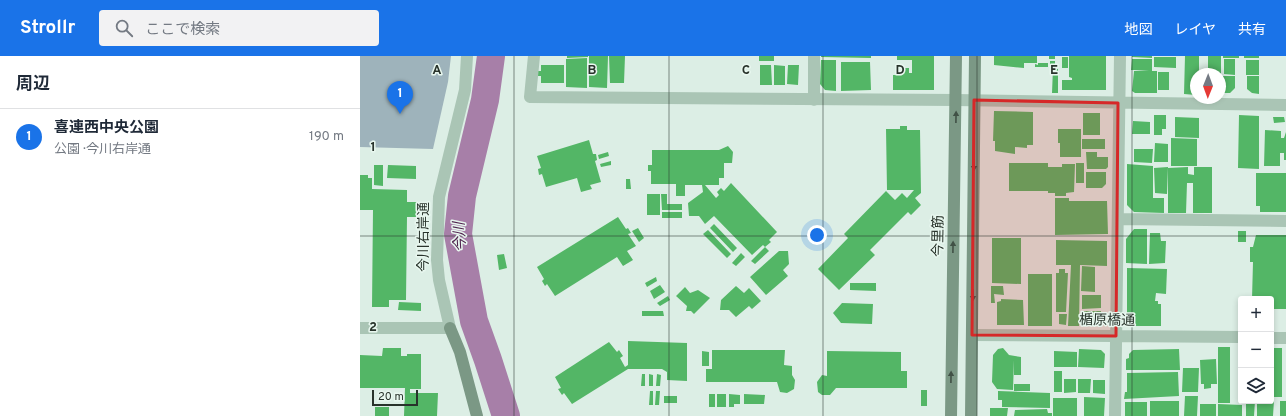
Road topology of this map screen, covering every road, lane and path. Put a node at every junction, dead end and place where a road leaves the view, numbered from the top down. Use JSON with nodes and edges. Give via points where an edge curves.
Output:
{"nodes":[{"id":1,"x":467,"y":56,"type":"edge"},
{"id":2,"x":534,"y":56,"type":"edge"},
{"id":3,"x":814,"y":56,"type":"edge"},
{"id":4,"x":956,"y":56,"type":"edge"},
{"id":5,"x":975,"y":56,"type":"edge"},
{"id":6,"x":1120,"y":56,"type":"edge"},
{"id":7,"x":814,"y":100,"type":"junction"},
{"id":8,"x":956,"y":100,"type":"junction"},
{"id":9,"x":974,"y":100,"type":"junction"},
{"id":10,"x":1118,"y":103,"type":"junction"},
{"id":11,"x":1286,"y":105,"type":"edge"},
{"id":12,"x":1118,"y":219,"type":"junction"},
{"id":13,"x":1286,"y":221,"type":"edge"},
{"id":14,"x":360,"y":328,"type":"edge"},
{"id":15,"x":450,"y":328,"type":"junction"},
{"id":16,"x":972,"y":335,"type":"junction"},
{"id":17,"x":1116,"y":336,"type":"junction"},
{"id":18,"x":1238,"y":337,"type":"edge"},
{"id":19,"x":1274,"y":338,"type":"edge"},
{"id":20,"x":1286,"y":338,"type":"edge"},
{"id":21,"x":477,"y":416,"type":"edge"},
{"id":22,"x":951,"y":416,"type":"edge"},
{"id":23,"x":971,"y":416,"type":"edge"},
{"id":24,"x":1115,"y":416,"type":"edge"}],
"edges":[{"from":1,"to":15,"type":"street","name":"今川右岸通","via":[[465,90],[439,196],[437,260]]},
{"from":2,"to":7,"type":"street","via":[[530,97]]},
{"from":3,"to":7,"type":"street"},
{"from":4,"to":8,"type":"street","name":"今里筋"},
{"from":5,"to":9,"type":"street"},
{"from":6,"to":10,"type":"street"},
{"from":7,"to":8,"type":"street"},
{"from":8,"to":9,"type":"street"},
{"from":22,"to":8,"type":"street","name":"今里筋","one_way":true},
{"from":9,"to":10,"type":"street"},
{"from":9,"to":16,"type":"street","one_way":true},
{"from":10,"to":11,"type":"street"},
{"from":10,"to":12,"type":"street"},
{"from":12,"to":13,"type":"street"},
{"from":12,"to":17,"type":"street"},
{"from":14,"to":15,"type":"street"},
{"from":15,"to":21,"type":"street","name":"今川右岸通","via":[[460,352]]},
{"from":16,"to":17,"type":"street","name":"楯原橋通"},
{"from":16,"to":23,"type":"street"},
{"from":17,"to":18,"type":"street","name":"楯原橋通"},
{"from":17,"to":24,"type":"street"},
{"from":19,"to":20,"type":"street"}]}
